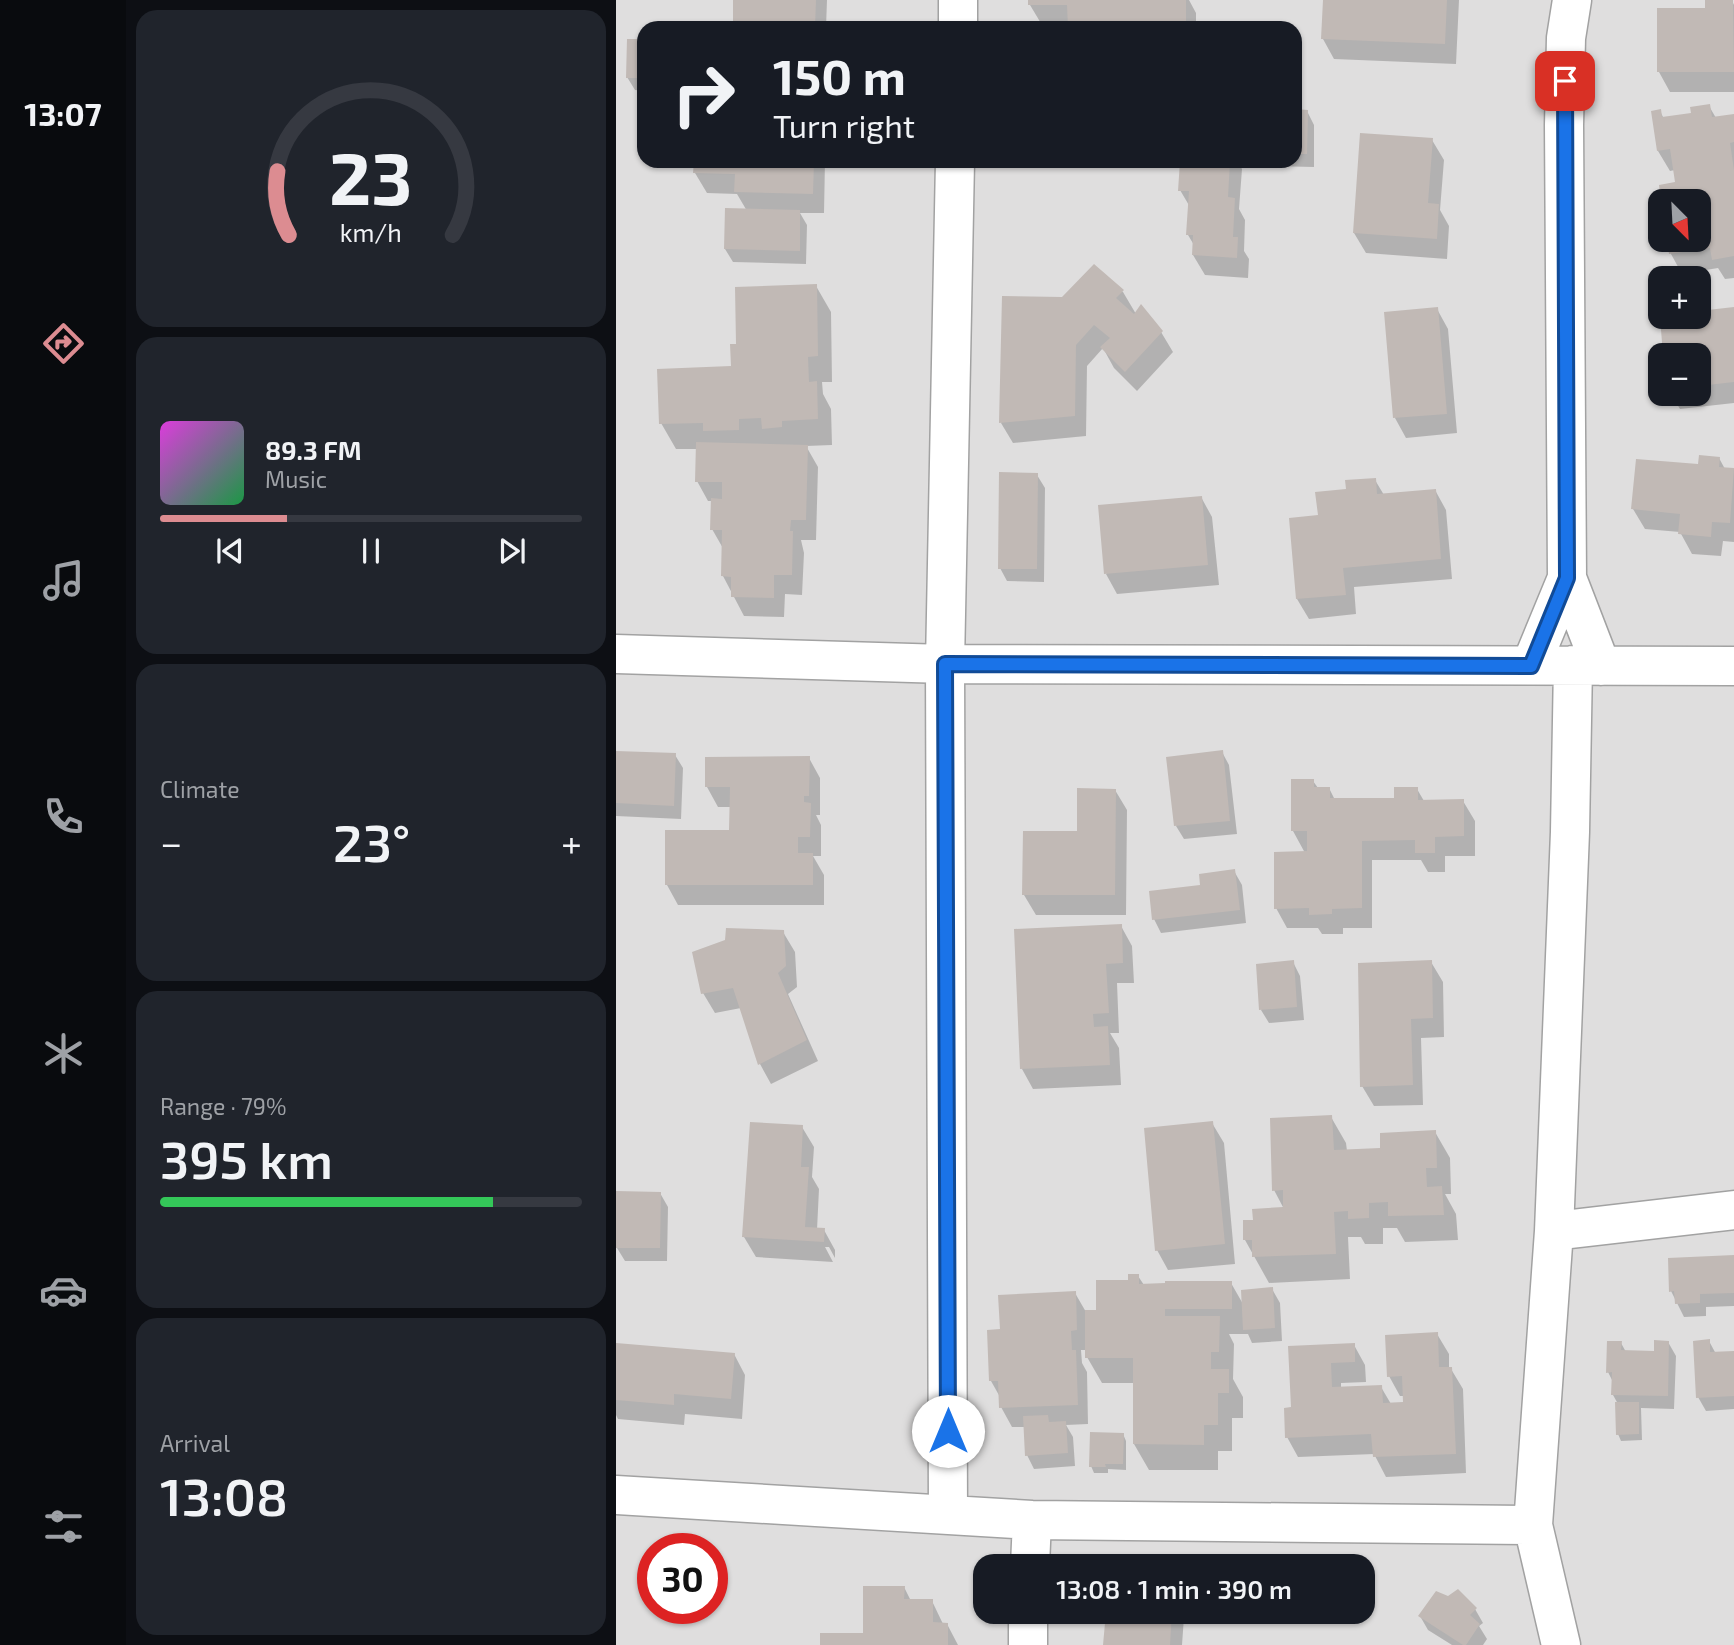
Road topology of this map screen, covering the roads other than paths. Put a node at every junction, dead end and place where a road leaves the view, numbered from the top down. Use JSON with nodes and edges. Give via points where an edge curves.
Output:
{"nodes":[{"id":1,"x":958,"y":0,"type":"edge"},
{"id":2,"x":1572,"y":0,"type":"edge"},
{"id":3,"x":958,"y":21,"type":"edge"},
{"id":4,"x":955,"y":168,"type":"edge"},
{"id":5,"x":1567,"y":578,"type":"junction"},
{"id":6,"x":616,"y":654,"type":"edge"},
{"id":7,"x":945,"y":664,"type":"junction"},
{"id":8,"x":1531,"y":666,"type":"junction"},
{"id":9,"x":1587,"y":666,"type":"junction"},
{"id":10,"x":1734,"y":666,"type":"edge"},
{"id":11,"x":1734,"y":1210,"type":"edge"},
{"id":12,"x":1554,"y":1231,"type":"junction"},
{"id":13,"x":616,"y":1495,"type":"edge"},
{"id":14,"x":948,"y":1513,"type":"junction"},
{"id":15,"x":1032,"y":1520,"type":"junction"},
{"id":16,"x":1532,"y":1525,"type":"junction"},
{"id":17,"x":1031,"y":1554,"type":"edge"},
{"id":18,"x":1028,"y":1624,"type":"edge"},
{"id":19,"x":1028,"y":1645,"type":"edge"},
{"id":20,"x":1561,"y":1645,"type":"edge"}],
"edges":[{"from":1,"to":3,"type":"street"},
{"from":2,"to":5,"type":"street","via":[[1566,38],[1564,125]]},
{"from":4,"to":7,"type":"street"},
{"from":5,"to":8,"type":"street"},
{"from":5,"to":9,"type":"street"},
{"from":6,"to":7,"type":"street"},
{"from":7,"to":8,"type":"street"},
{"from":7,"to":14,"type":"street"},
{"from":8,"to":9,"type":"street"},
{"from":9,"to":10,"type":"street"},
{"from":9,"to":12,"type":"street","via":[[1570,832]]},
{"from":11,"to":12,"type":"street"},
{"from":12,"to":16,"type":"street"},
{"from":13,"to":14,"type":"street"},
{"from":14,"to":15,"type":"street"},
{"from":15,"to":16,"type":"street"},
{"from":15,"to":17,"type":"street"},
{"from":16,"to":20,"type":"street"},
{"from":18,"to":19,"type":"street"}]}
